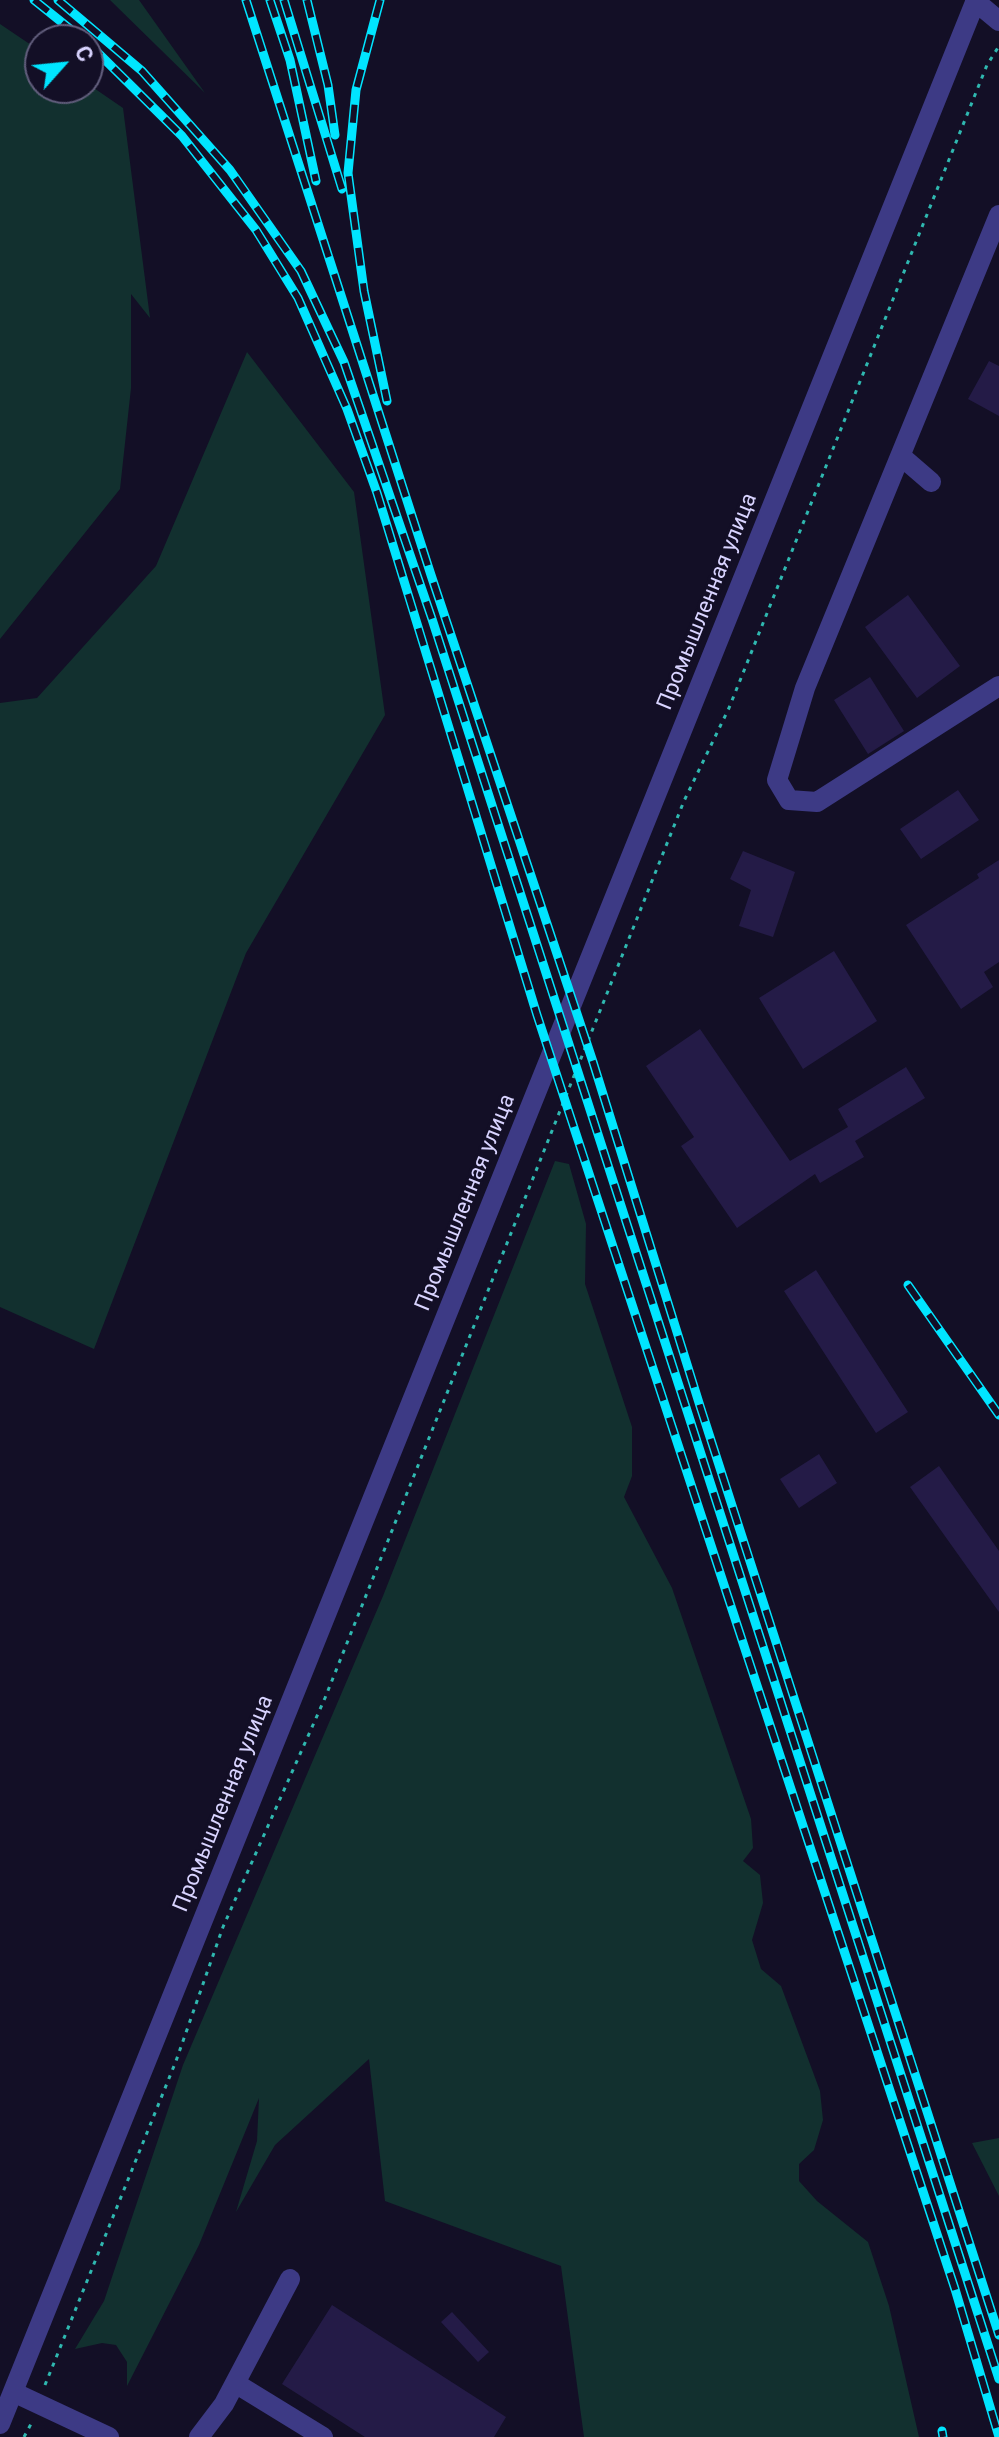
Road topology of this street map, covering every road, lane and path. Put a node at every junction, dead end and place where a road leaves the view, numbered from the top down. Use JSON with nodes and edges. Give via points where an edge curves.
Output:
{"nodes":[{"id":1,"x":975,"y":0,"type":"edge"},
{"id":2,"x":999,"y":21,"type":"edge"},
{"id":3,"x":999,"y":46,"type":"edge"},
{"id":4,"x":999,"y":215,"type":"edge"},
{"id":5,"x":902,"y":457,"type":"junction"},
{"id":6,"x":931,"y":482,"type":"dead end"},
{"id":7,"x":999,"y":686,"type":"edge"},
{"id":8,"x":290,"y":2279,"type":"dead end"},
{"id":9,"x":235,"y":2383,"type":"junction"},
{"id":10,"x":13,"y":2392,"type":"junction"},
{"id":11,"x":38,"y":2404,"type":"junction"},
{"id":12,"x":0,"y":2424,"type":"edge"},
{"id":13,"x":24,"y":2437,"type":"edge"},
{"id":14,"x":109,"y":2437,"type":"edge"},
{"id":15,"x":199,"y":2437,"type":"edge"},
{"id":16,"x":323,"y":2437,"type":"edge"}],
"edges":[{"from":1,"to":2,"type":"street"},
{"from":1,"to":10,"type":"street","name":"Промышленная улица"},
{"from":3,"to":11,"type":"path","via":[[729,708],[684,801],[325,1698],[223,1927],[176,2061]]},
{"from":4,"to":5,"type":"street"},
{"from":5,"to":6,"type":"street"},
{"from":5,"to":7,"type":"street","via":[[805,688],[777,780],[789,800],[817,802]]},
{"from":8,"to":9,"type":"street"},
{"from":9,"to":15,"type":"street"},
{"from":9,"to":16,"type":"street"},
{"from":10,"to":11,"type":"street"},
{"from":10,"to":12,"type":"street","name":"Промышленная улица"},
{"from":11,"to":13,"type":"path"},
{"from":11,"to":14,"type":"street"}]}
